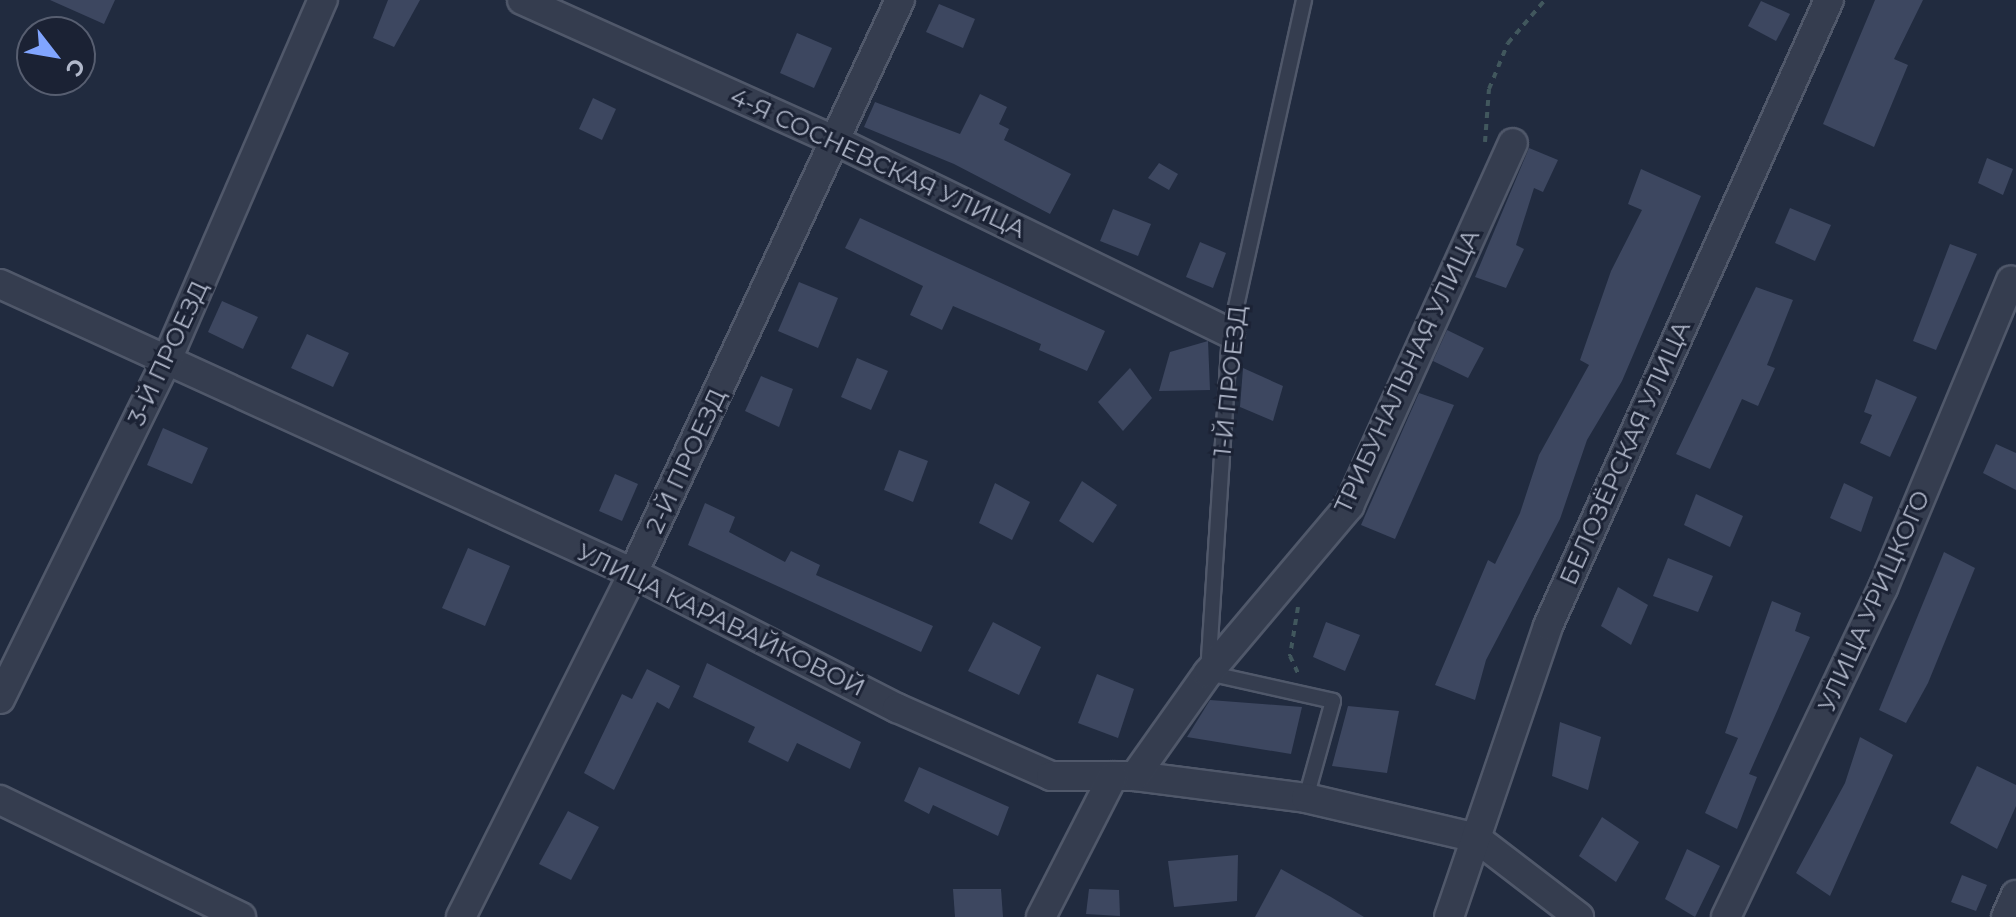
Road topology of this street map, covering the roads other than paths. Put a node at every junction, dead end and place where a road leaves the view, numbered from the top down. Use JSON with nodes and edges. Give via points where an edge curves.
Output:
{"nodes":[{"id":1,"x":323,"y":0,"type":"edge"},
{"id":2,"x":522,"y":0,"type":"edge"},
{"id":3,"x":900,"y":0,"type":"edge"},
{"id":4,"x":1304,"y":0,"type":"edge"},
{"id":5,"x":1829,"y":0,"type":"edge"},
{"id":6,"x":836,"y":141,"type":"junction"},
{"id":7,"x":1513,"y":143,"type":"dead end"},
{"id":8,"x":2011,"y":281,"type":"dead end"},
{"id":9,"x":0,"y":284,"type":"edge"},
{"id":10,"x":1230,"y":333,"type":"junction"},
{"id":11,"x":166,"y":362,"type":"junction"},
{"id":12,"x":633,"y":573,"type":"junction"},
{"id":13,"x":1208,"y":673,"type":"junction"},
{"id":14,"x":0,"y":699,"type":"edge"},
{"id":15,"x":1124,"y":776,"type":"junction"},
{"id":16,"x":1306,"y":798,"type":"junction"},
{"id":17,"x":0,"y":800,"type":"edge"},
{"id":18,"x":1476,"y":838,"type":"junction"},
{"id":19,"x":2016,"y":895,"type":"edge"},
{"id":20,"x":241,"y":917,"type":"edge"},
{"id":21,"x":461,"y":917,"type":"edge"},
{"id":22,"x":1041,"y":917,"type":"edge"},
{"id":23,"x":1449,"y":917,"type":"edge"},
{"id":24,"x":1579,"y":917,"type":"edge"},
{"id":25,"x":1726,"y":917,"type":"edge"},
{"id":26,"x":2006,"y":917,"type":"edge"}],
"edges":[{"from":1,"to":11,"type":"street","name":"3-Й ПРОЕЗД"},
{"from":2,"to":6,"type":"street","name":"4-Я СОСНЕВСКАЯ УЛИЦА"},
{"from":3,"to":6,"type":"street","name":"2-Й ПРОЕЗД"},
{"from":4,"to":10,"type":"lane","name":"1-Й ПРОЕЗД"},
{"from":5,"to":18,"type":"street","name":"БЕЛОЗЁРСКАЯ УЛИЦА","via":[[1548,626]]},
{"from":6,"to":10,"type":"street","name":"4-Я СОСНЕВСКАЯ УЛИЦА"},
{"from":6,"to":12,"type":"street","name":"2-Й ПРОЕЗД"},
{"from":7,"to":13,"type":"street","name":"ТРИБУНАЛЬНАЯ УЛИЦА","via":[[1349,506]]},
{"from":8,"to":25,"type":"street","name":"УЛИЦА УРИЦКОГО","via":[[1883,588]]},
{"from":9,"to":11,"type":"street","name":"УЛИЦА КАРАВАЙКОВОЙ"},
{"from":10,"to":13,"type":"lane","name":"1-Й ПРОЕЗД"},
{"from":11,"to":12,"type":"street","name":"УЛИЦА КАРАВАЙКОВОЙ"},
{"from":11,"to":14,"type":"street","name":"3-Й ПРОЕЗД"},
{"from":12,"to":15,"type":"street","name":"УЛИЦА КАРАВАЙКОВОЙ","via":[[897,708],[1051,776]]},
{"from":12,"to":21,"type":"street","name":"2-Й ПРОЕЗД"},
{"from":13,"to":15,"type":"street","name":"ТРИБУНАЛЬНАЯ УЛИЦА"},
{"from":13,"to":16,"type":"lane","via":[[1333,701]]},
{"from":15,"to":16,"type":"street","name":"УЛИЦА КАРАВАЙКОВОЙ"},
{"from":15,"to":22,"type":"street","name":"ТРИБУНАЛЬНАЯ УЛИЦА"},
{"from":16,"to":18,"type":"street","name":"УЛИЦА КАРАВАЙКОВОЙ"},
{"from":17,"to":20,"type":"street"},
{"from":18,"to":23,"type":"street","name":"БЕЛОЗЁРСКАЯ УЛИЦА"},
{"from":18,"to":24,"type":"street"},
{"from":19,"to":26,"type":"street"}]}
